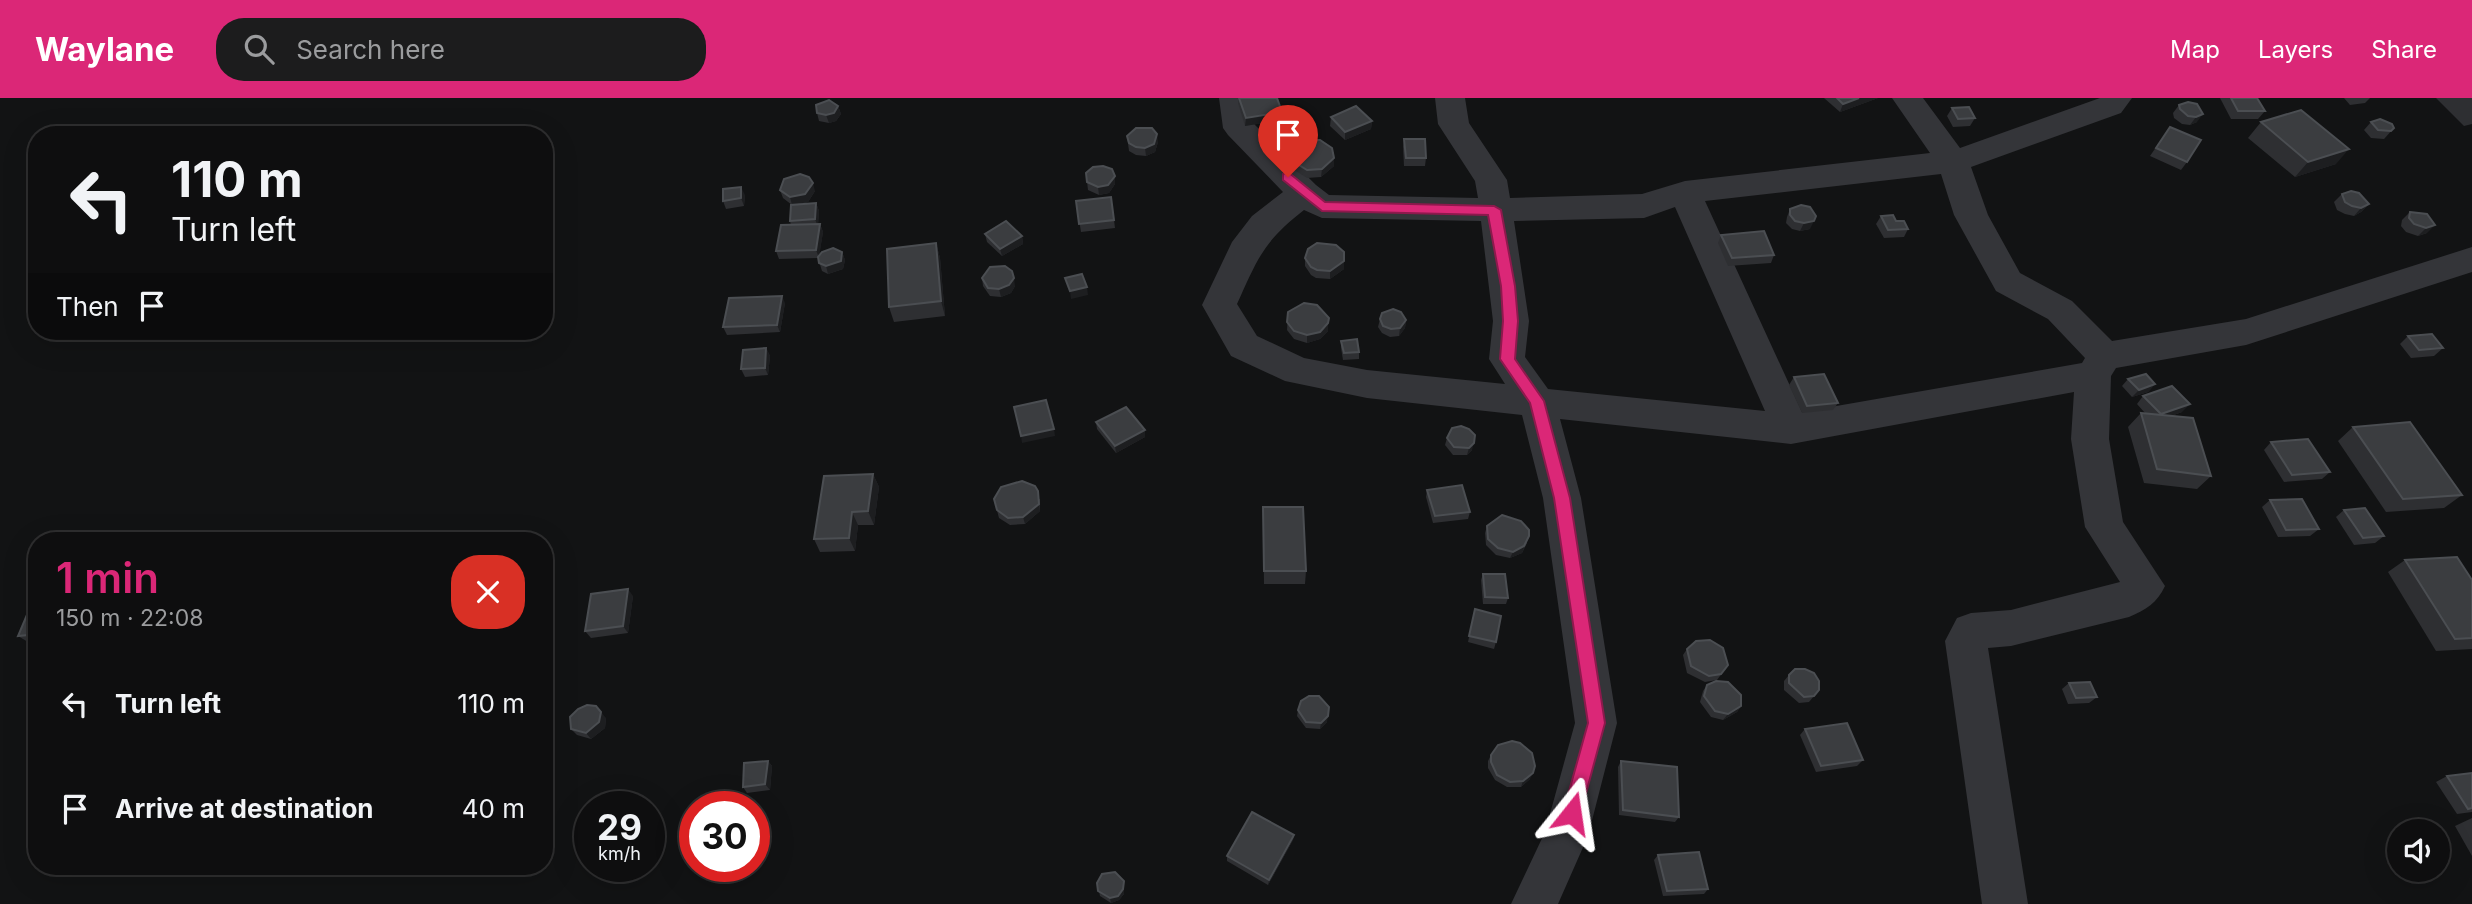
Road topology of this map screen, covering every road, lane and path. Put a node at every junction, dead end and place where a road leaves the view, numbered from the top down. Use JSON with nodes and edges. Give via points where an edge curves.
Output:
{"nodes":[{"id":1,"x":1234,"y":98,"type":"edge"},
{"id":2,"x":1450,"y":98,"type":"edge"},
{"id":3,"x":1907,"y":98,"type":"edge"},
{"id":4,"x":2116,"y":98,"type":"edge"},
{"id":5,"x":1953,"y":162,"type":"junction"},
{"id":6,"x":1685,"y":192,"type":"junction"},
{"id":7,"x":1304,"y":193,"type":"junction"},
{"id":8,"x":1494,"y":210,"type":"junction"},
{"id":9,"x":2472,"y":259,"type":"edge"},
{"id":10,"x":2099,"y":365,"type":"junction"},
{"id":11,"x":1537,"y":401,"type":"junction"},
{"id":12,"x":1791,"y":429,"type":"junction"},
{"id":13,"x":1534,"y":904,"type":"edge"},
{"id":14,"x":2005,"y":904,"type":"edge"}],
"edges":[{"from":1,"to":7,"type":"street","via":[[1239,128]]},
{"from":2,"to":8,"type":"street","via":[[1454,124],[1491,180]]},
{"from":3,"to":5,"type":"street"},
{"from":4,"to":5,"type":"street","via":[[2110,106]]},
{"from":5,"to":6,"type":"street"},
{"from":5,"to":10,"type":"street","via":[[1971,215],[2008,282],[2060,310]]},
{"from":6,"to":8,"type":"street","via":[[1644,206]]},
{"from":6,"to":12,"type":"street"},
{"from":7,"to":8,"type":"street","via":[[1322,206]]},
{"from":7,"to":11,"type":"street","via":[[1264,225],[1244,251],[1219,305],[1244,345],[1298,371],[1367,384]]},
{"from":8,"to":11,"type":"street","via":[[1508,286],[1507,359]]},
{"from":9,"to":10,"type":"street","via":[[2246,331]]},
{"from":10,"to":12,"type":"street"},
{"from":10,"to":14,"type":"street","via":[[2090,439],[2104,527],[2145,586],[2129,599],[2011,628],[1971,631],[1966,641]]},
{"from":11,"to":12,"type":"street"},
{"from":11,"to":13,"type":"street","via":[[1562,498],[1596,723],[1566,836]]}]}
